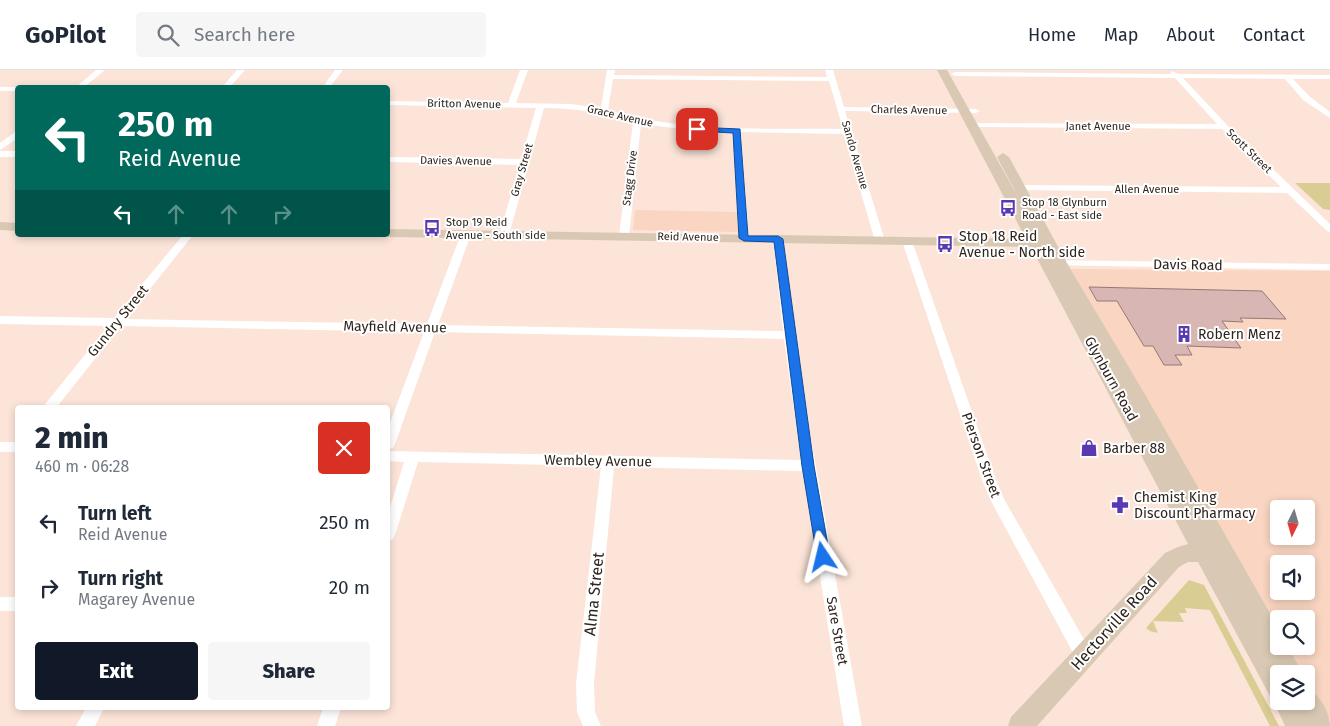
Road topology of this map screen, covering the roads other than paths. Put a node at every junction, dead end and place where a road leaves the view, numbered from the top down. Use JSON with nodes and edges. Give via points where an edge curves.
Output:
{"nodes":[{"id":1,"x":101,"y":70,"type":"edge"},
{"id":2,"x":241,"y":70,"type":"edge"},
{"id":3,"x":339,"y":70,"type":"edge"},
{"id":4,"x":524,"y":70,"type":"edge"},
{"id":5,"x":829,"y":70,"type":"edge"},
{"id":6,"x":1171,"y":70,"type":"edge"},
{"id":7,"x":950,"y":71,"type":"edge"},
{"id":8,"x":610,"y":74,"type":"edge"},
{"id":9,"x":1178,"y":77,"type":"junction"},
{"id":10,"x":1287,"y":77,"type":"junction"},
{"id":11,"x":1330,"y":78,"type":"edge"},
{"id":12,"x":832,"y":79,"type":"junction"},
{"id":13,"x":82,"y":85,"type":"edge"},
{"id":14,"x":227,"y":85,"type":"edge"},
{"id":15,"x":328,"y":85,"type":"edge"},
{"id":16,"x":0,"y":89,"type":"edge"},
{"id":17,"x":15,"y":89,"type":"edge"},
{"id":18,"x":390,"y":103,"type":"edge"},
{"id":19,"x":511,"y":105,"type":"junction"},
{"id":20,"x":541,"y":105,"type":"junction"},
{"id":21,"x":841,"y":109,"type":"junction"},
{"id":22,"x":604,"y":111,"type":"junction"},
{"id":23,"x":1330,"y":116,"type":"edge"},
{"id":24,"x":974,"y":118,"type":"junction"},
{"id":25,"x":637,"y":121,"type":"junction"},
{"id":26,"x":1224,"y":126,"type":"junction"},
{"id":27,"x":737,"y":131,"type":"junction"},
{"id":28,"x":848,"y":132,"type":"junction"},
{"id":29,"x":15,"y":136,"type":"edge"},
{"id":30,"x":0,"y":147,"type":"edge"},
{"id":31,"x":0,"y":154,"type":"edge"},
{"id":32,"x":15,"y":154,"type":"edge"},
{"id":33,"x":390,"y":160,"type":"edge"},
{"id":34,"x":524,"y":162,"type":"junction"},
{"id":35,"x":1013,"y":188,"type":"junction"},
{"id":36,"x":1289,"y":190,"type":"junction"},
{"id":37,"x":0,"y":226,"type":"edge"},
{"id":38,"x":15,"y":226,"type":"edge"},
{"id":39,"x":1330,"y":229,"type":"edge"},
{"id":40,"x":390,"y":233,"type":"edge"},
{"id":41,"x":466,"y":234,"type":"junction"},
{"id":42,"x":504,"y":235,"type":"junction"},
{"id":43,"x":624,"y":236,"type":"junction"},
{"id":44,"x":186,"y":237,"type":"edge"},
{"id":45,"x":744,"y":238,"type":"junction"},
{"id":46,"x":778,"y":239,"type":"junction"},
{"id":47,"x":880,"y":240,"type":"junction"},
{"id":48,"x":907,"y":241,"type":"junction"},
{"id":49,"x":1042,"y":243,"type":"junction"},
{"id":50,"x":1053,"y":263,"type":"junction"},
{"id":51,"x":1330,"y":267,"type":"edge"},
{"id":52,"x":0,"y":320,"type":"edge"},
{"id":53,"x":118,"y":322,"type":"junction"},
{"id":54,"x":430,"y":328,"type":"junction"},
{"id":55,"x":790,"y":335,"type":"junction"},
{"id":56,"x":50,"y":405,"type":"edge"},
{"id":57,"x":390,"y":438,"type":"edge"},
{"id":58,"x":15,"y":446,"type":"edge"},
{"id":59,"x":0,"y":447,"type":"edge"},
{"id":60,"x":390,"y":456,"type":"edge"},
{"id":61,"x":413,"y":456,"type":"junction"},
{"id":62,"x":608,"y":461,"type":"junction"},
{"id":63,"x":808,"y":466,"type":"junction"},
{"id":64,"x":390,"y":529,"type":"edge"},
{"id":65,"x":1214,"y":553,"type":"junction"},
{"id":66,"x":0,"y":604,"type":"edge"},
{"id":67,"x":15,"y":604,"type":"edge"},
{"id":68,"x":1084,"y":656,"type":"junction"},
{"id":69,"x":1285,"y":665,"type":"edge"},
{"id":70,"x":1270,"y":671,"type":"edge"},
{"id":71,"x":94,"y":710,"type":"edge"},
{"id":72,"x":331,"y":710,"type":"edge"},
{"id":73,"x":1290,"y":710,"type":"edge"},
{"id":74,"x":1312,"y":710,"type":"edge"},
{"id":75,"x":85,"y":726,"type":"edge"},
{"id":76,"x":326,"y":726,"type":"edge"},
{"id":77,"x":592,"y":726,"type":"edge"},
{"id":78,"x":853,"y":726,"type":"edge"},
{"id":79,"x":1020,"y":726,"type":"edge"},
{"id":80,"x":1298,"y":726,"type":"edge"},
{"id":81,"x":1321,"y":726,"type":"edge"}],
"edges":[{"from":1,"to":13,"type":"street"},
{"from":2,"to":14,"type":"street"},
{"from":3,"to":15,"type":"street"},
{"from":4,"to":19,"type":"street"},
{"from":5,"to":12,"type":"street","name":"Sando Avenue"},
{"from":6,"to":9,"type":"street","name":"Scott Street"},
{"from":7,"to":9,"type":"street"},
{"from":7,"to":24,"type":"main road","name":"Glynburn Road"},
{"from":8,"to":12,"type":"street"},
{"from":8,"to":22,"type":"street"},
{"from":9,"to":10,"type":"street"},
{"from":9,"to":26,"type":"street","name":"Scott Street"},
{"from":10,"to":11,"type":"street"},
{"from":10,"to":23,"type":"street","via":[[1306,98]]},
{"from":12,"to":21,"type":"street","name":"Sando Avenue"},
{"from":16,"to":17,"type":"street"},
{"from":18,"to":19,"type":"street","name":"Britton Avenue"},
{"from":19,"to":20,"type":"street","name":"Britton Avenue"},
{"from":20,"to":22,"type":"street","name":"Grace Avenue"},
{"from":20,"to":34,"type":"street","name":"Gray Street"},
{"from":21,"to":24,"type":"street","name":"Charles Avenue"},
{"from":21,"to":28,"type":"street","name":"Sando Avenue"},
{"from":22,"to":25,"type":"street","name":"Grace Avenue"},
{"from":24,"to":26,"type":"street","name":"Janet Avenue"},
{"from":24,"to":35,"type":"main road","name":"Glynburn Road"},
{"from":25,"to":27,"type":"street","name":"Grace Avenue"},
{"from":25,"to":43,"type":"street","name":"Stagg Drive"},
{"from":26,"to":36,"type":"street","name":"Scott Street"},
{"from":27,"to":28,"type":"street","name":"Grace Avenue"},
{"from":27,"to":45,"type":"street"},
{"from":28,"to":47,"type":"street","name":"Sando Avenue"},
{"from":29,"to":30,"type":"street"},
{"from":31,"to":32,"type":"street"},
{"from":33,"to":34,"type":"street","name":"Davies Avenue"},
{"from":34,"to":42,"type":"street","name":"Gray Street"},
{"from":35,"to":36,"type":"street","name":"Allen Avenue"},
{"from":35,"to":49,"type":"main road","name":"Glynburn Road"},
{"from":36,"to":39,"type":"street","name":"Scott Street"},
{"from":37,"to":38,"type":"main road"},
{"from":40,"to":41,"type":"main road","name":"Reid Avenue"},
{"from":41,"to":42,"type":"main road","name":"Reid Avenue"},
{"from":41,"to":54,"type":"street"},
{"from":42,"to":43,"type":"main road","name":"Reid Avenue"},
{"from":43,"to":45,"type":"main road","name":"Reid Avenue"},
{"from":44,"to":53,"type":"street","name":"Gundry Street"},
{"from":45,"to":46,"type":"main road","name":"Reid Avenue"},
{"from":46,"to":47,"type":"main road","name":"Reid Avenue"},
{"from":46,"to":55,"type":"street","name":"Sare Street"},
{"from":47,"to":48,"type":"main road","name":"Reid Avenue"},
{"from":48,"to":49,"type":"main road","name":"Reid Avenue"},
{"from":48,"to":68,"type":"street","name":"Pierson Street","via":[[989,480]]},
{"from":49,"to":50,"type":"main road","name":"Glynburn Road"},
{"from":50,"to":51,"type":"street","name":"Davis Road"},
{"from":50,"to":65,"type":"main road","name":"Glynburn Road"},
{"from":52,"to":53,"type":"street","name":"Mayfield Avenue"},
{"from":53,"to":54,"type":"street","name":"Mayfield Avenue"},
{"from":53,"to":56,"type":"street","name":"Gundry Street"},
{"from":54,"to":55,"type":"street","name":"Mayfield Avenue"},
{"from":54,"to":57,"type":"street"},
{"from":55,"to":63,"type":"street","name":"Sare Street"},
{"from":58,"to":59,"type":"street"},
{"from":60,"to":61,"type":"street","name":"Wembley Avenue"},
{"from":61,"to":62,"type":"street","name":"Wembley Avenue"},
{"from":61,"to":64,"type":"street"},
{"from":62,"to":63,"type":"street","name":"Wembley Avenue"},
{"from":62,"to":77,"type":"street","name":"Alma Street","via":[[585,684],[586,712]]},
{"from":63,"to":78,"type":"street","name":"Sare Street"},
{"from":65,"to":68,"type":"main road","name":"Hectorville Road","via":[[1185,553],[1172,560]]},
{"from":65,"to":69,"type":"main road","name":"Glynburn Road"},
{"from":65,"to":70,"type":"main road","name":"Glynburn Road"},
{"from":66,"to":67,"type":"street"},
{"from":68,"to":79,"type":"main road","name":"Hectorville Road"},
{"from":71,"to":75,"type":"street"},
{"from":72,"to":76,"type":"street"},
{"from":73,"to":80,"type":"main road"},
{"from":74,"to":81,"type":"main road"}]}
